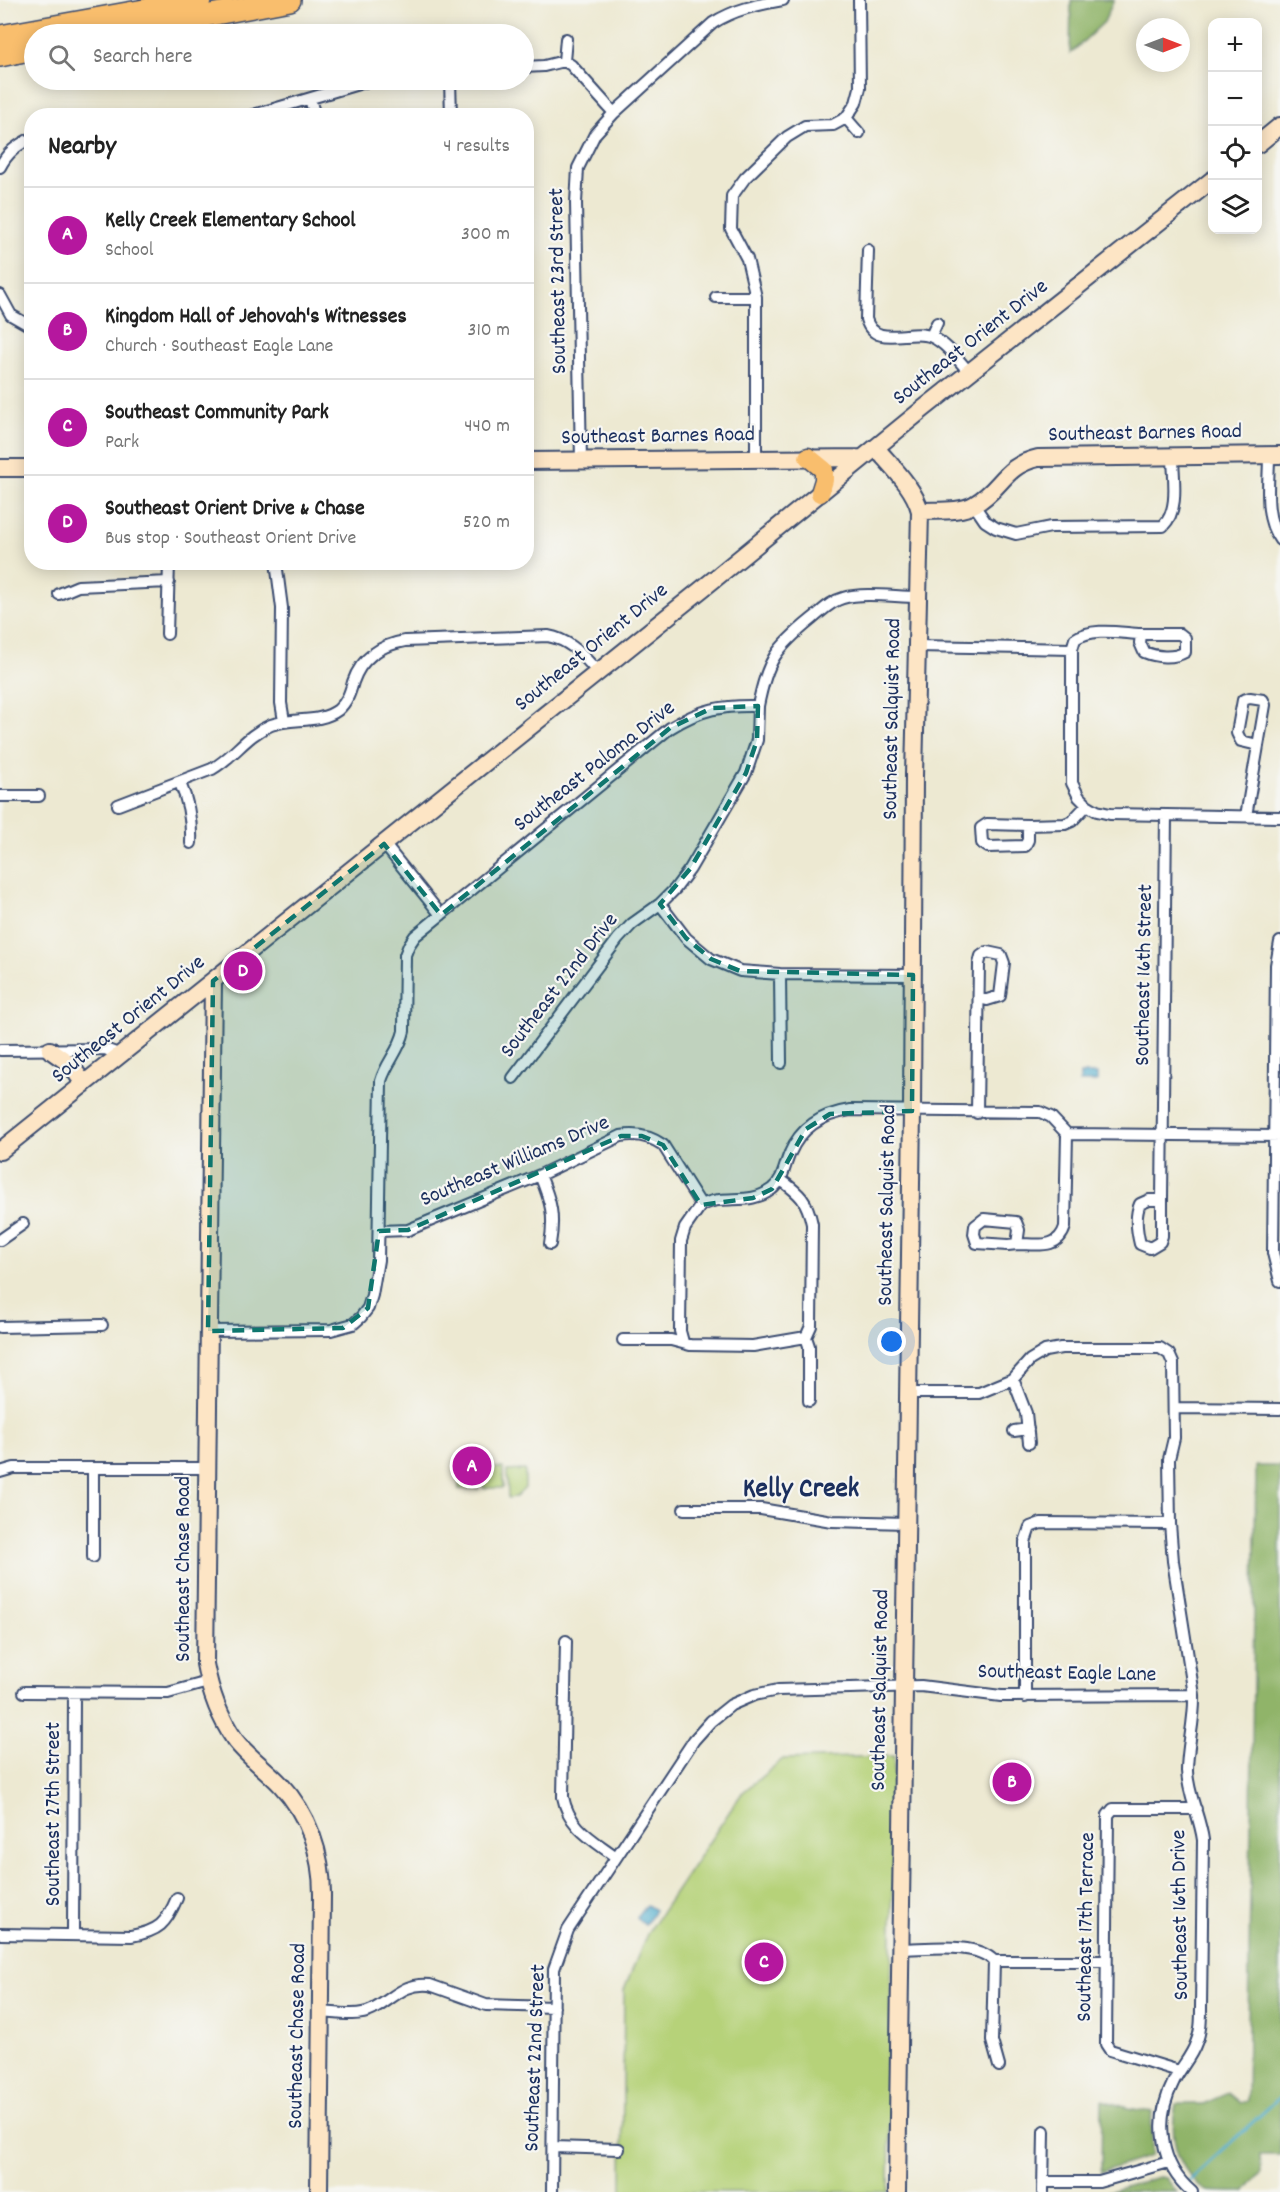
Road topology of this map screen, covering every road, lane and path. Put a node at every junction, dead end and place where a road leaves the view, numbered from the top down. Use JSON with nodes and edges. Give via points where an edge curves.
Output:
{"nodes":[{"id":1,"x":200,"y":0,"type":"edge"},
{"id":2,"x":290,"y":0,"type":"edge"},
{"id":3,"x":783,"y":0,"type":"edge"},
{"id":4,"x":859,"y":0,"type":"edge"},
{"id":5,"x":71,"y":24,"type":"edge"},
{"id":6,"x":162,"y":24,"type":"edge"},
{"id":7,"x":24,"y":32,"type":"edge"},
{"id":8,"x":0,"y":36,"type":"edge"},
{"id":9,"x":566,"y":39,"type":"dead end"},
{"id":10,"x":24,"y":40,"type":"edge"},
{"id":11,"x":0,"y":45,"type":"edge"},
{"id":12,"x":24,"y":51,"type":"edge"},
{"id":13,"x":0,"y":56,"type":"edge"},
{"id":14,"x":564,"y":61,"type":"junction"},
{"id":15,"x":534,"y":66,"type":"edge"},
{"id":16,"x":339,"y":90,"type":"edge"},
{"id":17,"x":450,"y":90,"type":"edge"},
{"id":18,"x":310,"y":99,"type":"junction"},
{"id":19,"x":278,"y":108,"type":"edge"},
{"id":20,"x":313,"y":108,"type":"edge"},
{"id":21,"x":450,"y":108,"type":"edge"},
{"id":22,"x":614,"y":113,"type":"junction"},
{"id":23,"x":846,"y":118,"type":"junction"},
{"id":24,"x":1280,"y":126,"type":"edge"},
{"id":25,"x":859,"y":133,"type":"dead end"},
{"id":26,"x":1262,"y":140,"type":"edge"},
{"id":27,"x":24,"y":142,"type":"edge"},
{"id":28,"x":0,"y":167,"type":"edge"},
{"id":29,"x":1208,"y":183,"type":"edge"},
{"id":30,"x":868,"y":250,"type":"dead end"},
{"id":31,"x":0,"y":296,"type":"edge"},
{"id":32,"x":716,"y":297,"type":"dead end"},
{"id":33,"x":756,"y":297,"type":"junction"},
{"id":34,"x":24,"y":322,"type":"edge"},
{"id":35,"x":937,"y":323,"type":"dead end"},
{"id":36,"x":931,"y":336,"type":"junction"},
{"id":37,"x":970,"y":373,"type":"junction"},
{"id":38,"x":870,"y":453,"type":"junction"},
{"id":39,"x":1274,"y":455,"type":"edge"},
{"id":40,"x":1173,"y":456,"type":"junction"},
{"id":41,"x":808,"y":457,"type":"junction"},
{"id":42,"x":756,"y":458,"type":"junction"},
{"id":43,"x":581,"y":461,"type":"junction"},
{"id":44,"x":534,"y":462,"type":"edge"},
{"id":45,"x":0,"y":468,"type":"edge"},
{"id":46,"x":24,"y":468,"type":"edge"},
{"id":47,"x":820,"y":493,"type":"junction"},
{"id":48,"x":974,"y":505,"type":"junction"},
{"id":49,"x":920,"y":511,"type":"junction"},
{"id":50,"x":1280,"y":540,"type":"edge"},
{"id":51,"x":169,"y":570,"type":"edge"},
{"id":52,"x":277,"y":570,"type":"edge"},
{"id":53,"x":169,"y":582,"type":"junction"},
{"id":54,"x":59,"y":594,"type":"dead end"},
{"id":55,"x":917,"y":597,"type":"junction"},
{"id":56,"x":167,"y":634,"type":"dead end"},
{"id":57,"x":1141,"y":634,"type":"dead end"},
{"id":58,"x":916,"y":646,"type":"junction"},
{"id":59,"x":1072,"y":649,"type":"junction"},
{"id":60,"x":598,"y":672,"type":"junction"},
{"id":61,"x":758,"y":706,"type":"junction"},
{"id":62,"x":284,"y":721,"type":"junction"},
{"id":63,"x":1258,"y":745,"type":"dead end"},
{"id":64,"x":180,"y":783,"type":"junction"},
{"id":65,"x":0,"y":796,"type":"edge"},
{"id":66,"x":39,"y":796,"type":"dead end"},
{"id":67,"x":118,"y":805,"type":"dead end"},
{"id":68,"x":1087,"y":805,"type":"junction"},
{"id":69,"x":1167,"y":815,"type":"junction"},
{"id":70,"x":1246,"y":816,"type":"junction"},
{"id":71,"x":1280,"y":817,"type":"edge"},
{"id":72,"x":1028,"y":825,"type":"dead end"},
{"id":73,"x":191,"y":843,"type":"dead end"},
{"id":74,"x":384,"y":844,"type":"junction"},
{"id":75,"x":660,"y":904,"type":"junction"},
{"id":76,"x":441,"y":915,"type":"junction"},
{"id":77,"x":1280,"y":942,"type":"edge"},
{"id":78,"x":780,"y":974,"type":"junction"},
{"id":79,"x":913,"y":975,"type":"junction"},
{"id":80,"x":213,"y":981,"type":"junction"},
{"id":81,"x":979,"y":998,"type":"dead end"},
{"id":82,"x":0,"y":1050,"type":"edge"},
{"id":83,"x":50,"y":1050,"type":"junction"},
{"id":84,"x":121,"y":1055,"type":"junction"},
{"id":85,"x":782,"y":1063,"type":"dead end"},
{"id":86,"x":513,"y":1078,"type":"dead end"},
{"id":87,"x":84,"y":1084,"type":"junction"},
{"id":88,"x":912,"y":1111,"type":"junction"},
{"id":89,"x":977,"y":1113,"type":"junction"},
{"id":90,"x":1068,"y":1134,"type":"junction"},
{"id":91,"x":1163,"y":1136,"type":"junction"},
{"id":92,"x":1277,"y":1137,"type":"edge"},
{"id":93,"x":0,"y":1151,"type":"edge"},
{"id":94,"x":540,"y":1175,"type":"junction"},
{"id":95,"x":781,"y":1180,"type":"junction"},
{"id":96,"x":1162,"y":1200,"type":"dead end"},
{"id":97,"x":701,"y":1205,"type":"junction"},
{"id":98,"x":23,"y":1224,"type":"dead end"},
{"id":99,"x":379,"y":1231,"type":"junction"},
{"id":100,"x":0,"y":1240,"type":"edge"},
{"id":101,"x":550,"y":1244,"type":"dead end"},
{"id":102,"x":1017,"y":1244,"type":"dead end"},
{"id":103,"x":1280,"y":1281,"type":"edge"},
{"id":104,"x":102,"y":1325,"type":"dead end"},
{"id":105,"x":0,"y":1327,"type":"edge"},
{"id":106,"x":208,"y":1331,"type":"junction"},
{"id":107,"x":807,"y":1337,"type":"junction"},
{"id":108,"x":623,"y":1340,"type":"dead end"},
{"id":109,"x":683,"y":1342,"type":"junction"},
{"id":110,"x":1013,"y":1379,"type":"junction"},
{"id":111,"x":908,"y":1393,"type":"junction"},
{"id":112,"x":809,"y":1401,"type":"dead end"},
{"id":113,"x":1174,"y":1408,"type":"junction"},
{"id":114,"x":1280,"y":1409,"type":"edge"},
{"id":115,"x":1028,"y":1429,"type":"junction"},
{"id":116,"x":1014,"y":1431,"type":"dead end"},
{"id":117,"x":1029,"y":1443,"type":"dead end"},
{"id":118,"x":93,"y":1468,"type":"junction"},
{"id":119,"x":207,"y":1468,"type":"junction"},
{"id":120,"x":0,"y":1472,"type":"edge"},
{"id":121,"x":684,"y":1509,"type":"dead end"},
{"id":122,"x":906,"y":1523,"type":"junction"},
{"id":123,"x":1170,"y":1524,"type":"junction"},
{"id":124,"x":93,"y":1557,"type":"dead end"},
{"id":125,"x":566,"y":1641,"type":"dead end"},
{"id":126,"x":208,"y":1682,"type":"junction"},
{"id":127,"x":904,"y":1687,"type":"junction"},
{"id":128,"x":24,"y":1692,"type":"dead end"},
{"id":129,"x":74,"y":1693,"type":"junction"},
{"id":130,"x":1194,"y":1695,"type":"junction"},
{"id":131,"x":1025,"y":1696,"type":"junction"},
{"id":132,"x":1196,"y":1809,"type":"junction"},
{"id":133,"x":616,"y":1857,"type":"junction"},
{"id":134,"x":177,"y":1899,"type":"dead end"},
{"id":135,"x":0,"y":1934,"type":"edge"},
{"id":136,"x":74,"y":1935,"type":"junction"},
{"id":137,"x":900,"y":1949,"type":"junction"},
{"id":138,"x":994,"y":1960,"type":"junction"},
{"id":139,"x":1106,"y":1961,"type":"junction"},
{"id":140,"x":554,"y":2007,"type":"junction"},
{"id":141,"x":321,"y":2012,"type":"junction"},
{"id":142,"x":999,"y":2066,"type":"dead end"},
{"id":143,"x":1179,"y":2071,"type":"junction"},
{"id":144,"x":1044,"y":2131,"type":"dead end"},
{"id":145,"x":553,"y":2147,"type":"junction"},
{"id":146,"x":620,"y":2149,"type":"dead end"},
{"id":147,"x":1169,"y":2162,"type":"junction"},
{"id":148,"x":1043,"y":2187,"type":"edge"},
{"id":149,"x":319,"y":2192,"type":"edge"},
{"id":150,"x":552,"y":2192,"type":"edge"},
{"id":151,"x":897,"y":2192,"type":"edge"},
{"id":152,"x":1192,"y":2192,"type":"edge"}],
"edges":[{"from":1,"to":5,"type":"highway"},
{"from":2,"to":6,"type":"highway"},
{"from":3,"to":22,"type":"street","name":"Southeast 23rd Street","via":[[729,12]]},
{"from":4,"to":23,"type":"street","via":[[860,88]]},
{"from":7,"to":8,"type":"highway"},
{"from":9,"to":14,"type":"street"},
{"from":10,"to":11,"type":"highway"},
{"from":12,"to":13,"type":"highway"},
{"from":14,"to":15,"type":"street"},
{"from":14,"to":22,"type":"street"},
{"from":16,"to":18,"type":"street"},
{"from":17,"to":21,"type":"street"},
{"from":18,"to":19,"type":"street"},
{"from":18,"to":20,"type":"street"},
{"from":22,"to":43,"type":"street","name":"Southeast 23rd Street","via":[[588,145],[576,183]]},
{"from":23,"to":25,"type":"street"},
{"from":23,"to":33,"type":"street","via":[[833,125],[805,126],[787,137],[732,196],[731,229],[747,259]]},
{"from":24,"to":26,"type":"street"},
{"from":27,"to":28,"type":"street","via":[[8,153]]},
{"from":29,"to":37,"type":"street","name":"Southeast Orient Drive"},
{"from":30,"to":36,"type":"street","via":[[869,329],[882,335]]},
{"from":31,"to":34,"type":"street","via":[[11,315]]},
{"from":32,"to":33,"type":"street"},
{"from":33,"to":42,"type":"street"},
{"from":35,"to":36,"type":"street"},
{"from":36,"to":37,"type":"street"},
{"from":37,"to":38,"type":"street","name":"Southeast Orient Drive"},
{"from":38,"to":41,"type":"street","name":"Southeast Barnes Road"},
{"from":38,"to":47,"type":"street","name":"Southeast Orient Drive"},
{"from":38,"to":49,"type":"street","via":[[908,488]]},
{"from":39,"to":40,"type":"street","name":"Southeast Barnes Road"},
{"from":39,"to":50,"type":"street","via":[[1269,517]]},
{"from":40,"to":48,"type":"street","name":"Southeast Barnes Road","via":[[1029,460],[1013,467]]},
{"from":40,"to":48,"type":"street","via":[[1173,509],[1163,526],[1051,526],[1016,534],[985,521]]},
{"from":41,"to":42,"type":"street","name":"Southeast Barnes Road"},
{"from":41,"to":47,"type":"main road","via":[[824,470]]},
{"from":42,"to":43,"type":"street","name":"Southeast Barnes Road"},
{"from":43,"to":44,"type":"street","name":"Southeast Barnes Road"},
{"from":45,"to":46,"type":"street"},
{"from":47,"to":60,"type":"street","name":"Southeast Orient Drive"},
{"from":48,"to":49,"type":"street"},
{"from":49,"to":55,"type":"street","name":"Southeast Salquist Road"},
{"from":51,"to":53,"type":"street"},
{"from":52,"to":62,"type":"street","via":[[282,608]]},
{"from":53,"to":54,"type":"street","via":[[78,586]]},
{"from":53,"to":56,"type":"street"},
{"from":55,"to":58,"type":"street","name":"Southeast Salquist Road"},
{"from":55,"to":61,"type":"street","via":[[854,597],[832,603],[785,640],[771,662]]},
{"from":57,"to":59,"type":"street","via":[[1083,634],[1075,639]]},
{"from":58,"to":59,"type":"street"},
{"from":58,"to":79,"type":"street","name":"Southeast Salquist Road"},
{"from":59,"to":68,"type":"street","via":[[1072,783]]},
{"from":60,"to":62,"type":"street","via":[[570,643],[548,636],[405,641],[383,647],[366,661],[339,709],[319,718]]},
{"from":60,"to":74,"type":"street","name":"Southeast Orient Drive"},
{"from":61,"to":75,"type":"street","name":"Southeast 22nd Drive","via":[[757,740],[746,773],[690,869]]},
{"from":61,"to":76,"type":"street","name":"Southeast Paloma Drive","via":[[712,708],[670,728]]},
{"from":62,"to":64,"type":"street","via":[[252,735],[221,764]]},
{"from":63,"to":70,"type":"street"},
{"from":64,"to":67,"type":"street"},
{"from":64,"to":73,"type":"street","via":[[190,812]]},
{"from":65,"to":66,"type":"street"},
{"from":68,"to":69,"type":"street","via":[[1110,814]]},
{"from":68,"to":72,"type":"street","via":[[1065,824]]},
{"from":69,"to":70,"type":"street"},
{"from":69,"to":91,"type":"street","name":"Southeast 16th Street"},
{"from":70,"to":71,"type":"street"},
{"from":74,"to":76,"type":"street"},
{"from":74,"to":80,"type":"street","name":"Southeast Orient Drive"},
{"from":75,"to":78,"type":"street","via":[[686,938],[711,959],[740,971]]},
{"from":75,"to":86,"type":"street","name":"Southeast 22nd Drive","via":[[639,917],[618,939]]},
{"from":76,"to":99,"type":"street","name":"Southeast Paloma Drive","via":[[415,936],[405,955],[402,1042],[385,1067],[381,1082]]},
{"from":77,"to":92,"type":"street","via":[[1276,965]]},
{"from":78,"to":79,"type":"street"},
{"from":78,"to":85,"type":"street"},
{"from":79,"to":88,"type":"street","name":"Southeast Salquist Road"},
{"from":80,"to":84,"type":"street","name":"Southeast Orient Drive"},
{"from":80,"to":106,"type":"street","name":"Southeast Chase Road"},
{"from":81,"to":89,"type":"street"},
{"from":82,"to":83,"type":"street"},
{"from":83,"to":84,"type":"street","via":[[105,1049]]},
{"from":83,"to":87,"type":"street","via":[[70,1064]]},
{"from":84,"to":87,"type":"street","name":"Southeast Orient Drive"},
{"from":87,"to":93,"type":"street","name":"Southeast Orient Drive"},
{"from":88,"to":89,"type":"street"},
{"from":88,"to":95,"type":"street","via":[[850,1110],[816,1120],[796,1141]]},
{"from":88,"to":111,"type":"street","name":"Southeast Salquist Road"},
{"from":89,"to":90,"type":"street","via":[[1040,1112]]},
{"from":90,"to":91,"type":"street"},
{"from":90,"to":102,"type":"street","via":[[1062,1237],[1057,1242]]},
{"from":91,"to":92,"type":"street"},
{"from":91,"to":96,"type":"street","name":"Southeast 16th Street"},
{"from":92,"to":103,"type":"street","via":[[1273,1253]]},
{"from":94,"to":97,"type":"street","name":"Southeast Williams Drive","via":[[632,1134],[663,1145]]},
{"from":94,"to":99,"type":"street","name":"Southeast Williams Drive","via":[[408,1230]]},
{"from":94,"to":101,"type":"street","via":[[553,1210]]},
{"from":95,"to":97,"type":"street","via":[[760,1196]]},
{"from":95,"to":107,"type":"street","via":[[800,1195],[812,1224],[811,1326]]},
{"from":97,"to":109,"type":"street","via":[[681,1241]]},
{"from":98,"to":100,"type":"street"},
{"from":99,"to":106,"type":"street","via":[[372,1295],[368,1308],[353,1324],[331,1330]]},
{"from":104,"to":105,"type":"street"},
{"from":106,"to":119,"type":"street","name":"Southeast Chase Road"},
{"from":107,"to":109,"type":"street","via":[[753,1346]]},
{"from":107,"to":112,"type":"street"},
{"from":108,"to":109,"type":"street"},
{"from":110,"to":111,"type":"street","via":[[979,1393]]},
{"from":110,"to":113,"type":"street","name":"Southeast 16th Drive","via":[[1030,1360],[1045,1351],[1160,1348],[1173,1363]]},
{"from":110,"to":115,"type":"street"},
{"from":111,"to":122,"type":"street","name":"Southeast Salquist Road"},
{"from":113,"to":114,"type":"street"},
{"from":113,"to":123,"type":"street","name":"Southeast 16th Drive","via":[[1169,1459]]},
{"from":115,"to":116,"type":"street"},
{"from":115,"to":117,"type":"street"},
{"from":118,"to":119,"type":"street"},
{"from":118,"to":120,"type":"street","via":[[14,1468]]},
{"from":118,"to":124,"type":"street"},
{"from":119,"to":126,"type":"street","name":"Southeast Chase Road","via":[[204,1646]]},
{"from":121,"to":122,"type":"street","via":[[761,1509],[813,1519]]},
{"from":122,"to":127,"type":"street","name":"Southeast Salquist Road"},
{"from":123,"to":130,"type":"street","name":"Southeast 16th Drive"},
{"from":123,"to":131,"type":"street","via":[[1041,1523],[1030,1527],[1025,1542]]},
{"from":125,"to":133,"type":"street","via":[[565,1809],[578,1828]]},
{"from":126,"to":129,"type":"street","via":[[168,1693]]},
{"from":126,"to":141,"type":"street","name":"Southeast Chase Road","via":[[228,1729],[289,1794],[313,1839],[322,1883]]},
{"from":127,"to":131,"type":"street","name":"Southeast Eagle Lane"},
{"from":127,"to":133,"type":"street","name":"Southeast Eagle Lane","via":[[778,1690],[754,1695],[731,1706],[694,1740]]},
{"from":127,"to":137,"type":"street","name":"Southeast Salquist Road"},
{"from":128,"to":129,"type":"street"},
{"from":129,"to":136,"type":"street","name":"Southeast 27th Street"},
{"from":130,"to":131,"type":"street","name":"Southeast Eagle Lane"},
{"from":130,"to":132,"type":"street","name":"Southeast 16th Drive","via":[[1187,1770]]},
{"from":132,"to":139,"type":"street","name":"Southeast 17th Terrace","via":[[1113,1809],[1108,1815]]},
{"from":132,"to":143,"type":"street","name":"Southeast 16th Drive","via":[[1203,1840],[1200,2027],[1196,2044]]},
{"from":133,"to":140,"type":"street","name":"Southeast 22nd Street","via":[[567,1930],[554,1969]]},
{"from":134,"to":136,"type":"street","via":[[161,1925],[142,1934]]},
{"from":135,"to":136,"type":"street"},
{"from":137,"to":138,"type":"street","via":[[969,1948]]},
{"from":137,"to":151,"type":"street","name":"Southeast Salquist Road"},
{"from":138,"to":139,"type":"street"},
{"from":138,"to":142,"type":"street","via":[[992,2041]]},
{"from":139,"to":143,"type":"street","name":"Southeast 17th Terrace","via":[[1107,2047]]},
{"from":140,"to":141,"type":"street","via":[[486,2006],[421,1984],[397,1992],[371,2010]]},
{"from":140,"to":145,"type":"street","name":"Southeast 22nd Street"},
{"from":141,"to":149,"type":"street","name":"Southeast Chase Road"},
{"from":143,"to":147,"type":"street","name":"Southeast 16th Drive","via":[[1169,2090],[1161,2130]]},
{"from":144,"to":148,"type":"street"},
{"from":145,"to":146,"type":"street"},
{"from":145,"to":150,"type":"street","name":"Southeast 22nd Street"},
{"from":147,"to":148,"type":"street","via":[[1099,2182]]},
{"from":147,"to":152,"type":"street","name":"Southeast 16th Drive"}]}
